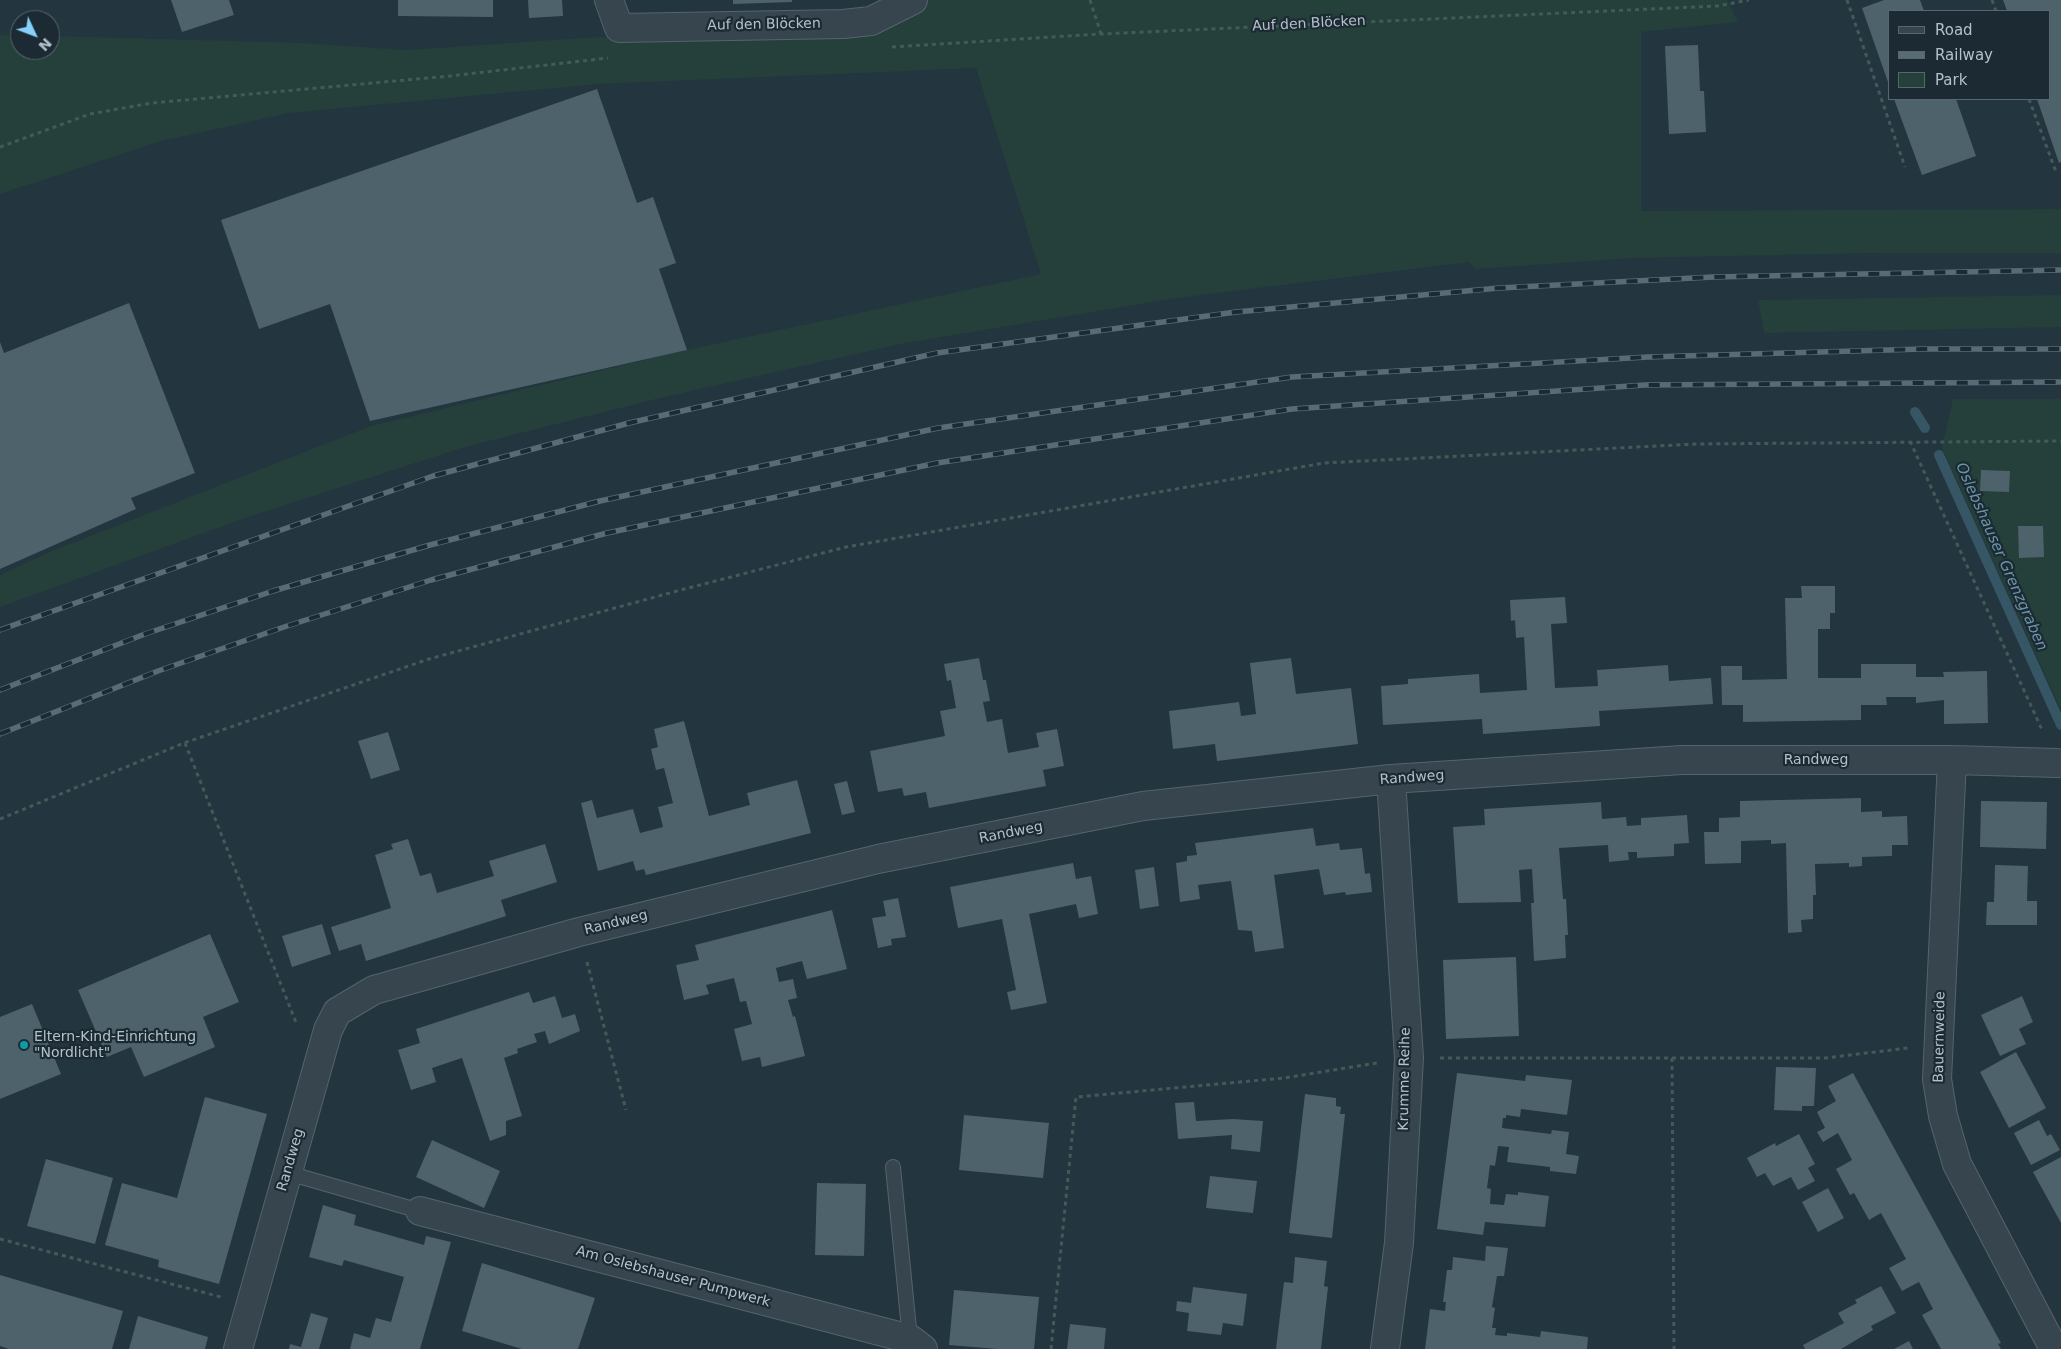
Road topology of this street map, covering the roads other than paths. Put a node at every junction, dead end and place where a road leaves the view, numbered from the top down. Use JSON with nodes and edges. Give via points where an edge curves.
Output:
{"nodes":[{"id":1,"x":609,"y":0,"type":"edge"},
{"id":2,"x":909,"y":2,"type":"edge"},
{"id":3,"x":1952,"y":760,"type":"junction"},
{"id":4,"x":2057,"y":763,"type":"road end"},
{"id":5,"x":1391,"y":779,"type":"junction"},
{"id":6,"x":893,"y":1167,"type":"dead end"},
{"id":7,"x":288,"y":1172,"type":"junction"},
{"id":8,"x":420,"y":1211,"type":"joint"},
{"id":9,"x":916,"y":1344,"type":"edge"},
{"id":10,"x":238,"y":1349,"type":"edge"},
{"id":11,"x":1385,"y":1349,"type":"edge"},
{"id":12,"x":2054,"y":1349,"type":"edge"}],
"edges":[{"from":1,"to":2,"type":"street","name":"Auf den Blöcken","via":[[620,28],[843,24],[871,21]]},
{"from":3,"to":4,"type":"street","name":"Randweg"},
{"from":3,"to":5,"type":"street","name":"Randweg","via":[[1682,760]]},
{"from":3,"to":12,"type":"street","name":"Bauernweide","via":[[1937,1079],[1943,1116],[1957,1164]]},
{"from":5,"to":7,"type":"street","name":"Randweg","via":[[1143,806],[878,859],[579,932],[374,990],[337,1012],[328,1030]]},
{"from":5,"to":11,"type":"street","name":"Krumme Reihe","via":[[1409,1058],[1399,1243]]},
{"from":6,"to":9,"type":"lane"},
{"from":7,"to":8,"type":"lane"},
{"from":7,"to":10,"type":"street","name":"Randweg"},
{"from":8,"to":9,"type":"street","name":"Am Oslebshauser Pumpwerk"}]}
